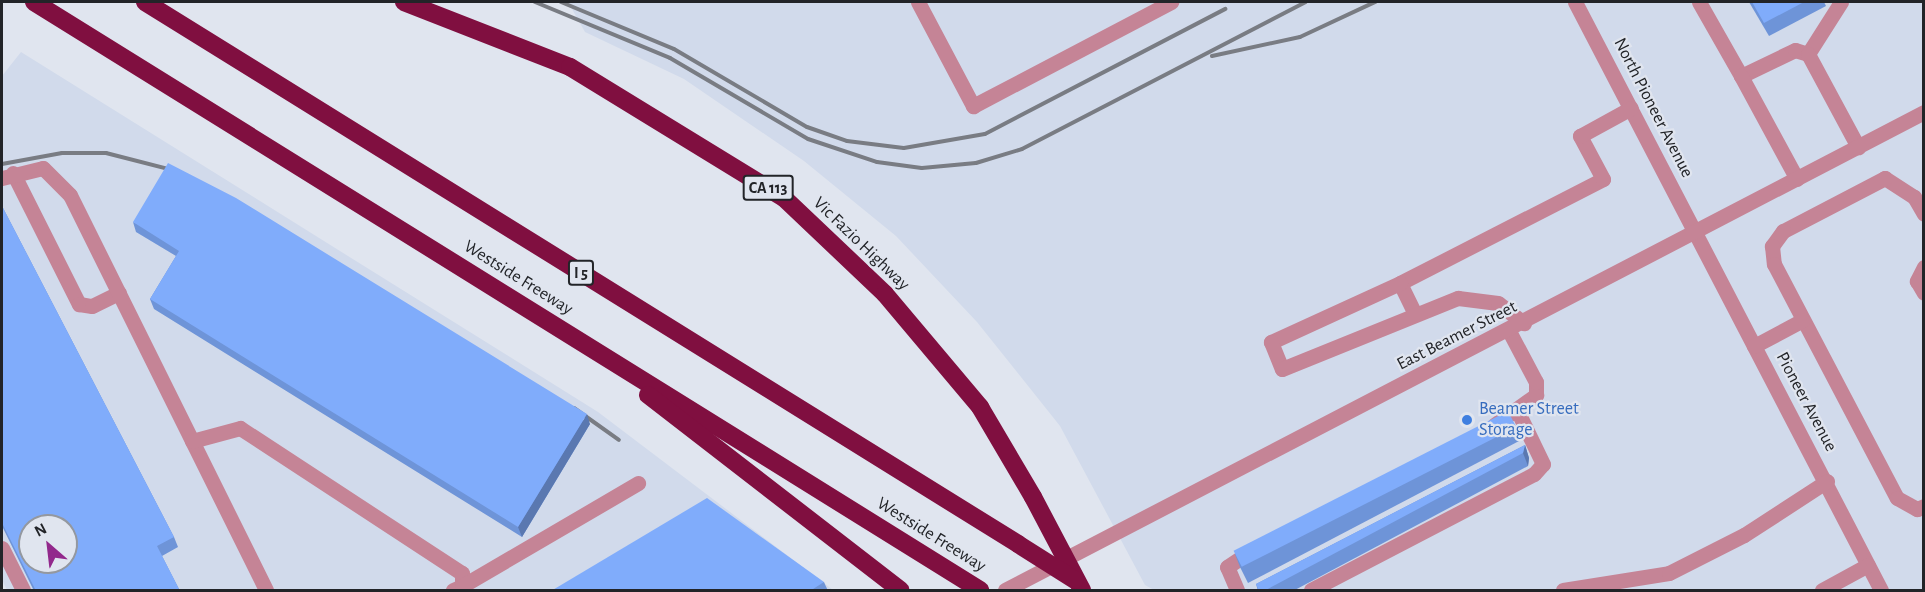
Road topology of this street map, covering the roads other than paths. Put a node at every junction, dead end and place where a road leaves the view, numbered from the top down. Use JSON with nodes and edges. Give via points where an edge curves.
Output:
{"nodes":[{"id":1,"x":34,"y":2,"type":"edge"},
{"id":2,"x":146,"y":2,"type":"edge"},
{"id":3,"x":404,"y":2,"type":"edge"},
{"id":4,"x":918,"y":2,"type":"edge"},
{"id":5,"x":1171,"y":2,"type":"edge"},
{"id":6,"x":1575,"y":2,"type":"edge"},
{"id":7,"x":1841,"y":2,"type":"edge"},
{"id":8,"x":1700,"y":4,"type":"edge"},
{"id":9,"x":1808,"y":54,"type":"junction"},
{"id":10,"x":1742,"y":76,"type":"junction"},
{"id":11,"x":1631,"y":108,"type":"junction"},
{"id":12,"x":1923,"y":112,"type":"edge"},
{"id":13,"x":1858,"y":147,"type":"junction"},
{"id":14,"x":7,"y":176,"type":"edge"},
{"id":15,"x":1797,"y":179,"type":"junction"},
{"id":16,"x":1918,"y":194,"type":"edge"},
{"id":17,"x":1923,"y":214,"type":"edge"},
{"id":18,"x":1695,"y":233,"type":"junction"},
{"id":19,"x":1923,"y":267,"type":"edge"},
{"id":20,"x":1400,"y":283,"type":"junction"},
{"id":21,"x":119,"y":293,"type":"junction"},
{"id":22,"x":1923,"y":293,"type":"edge"},
{"id":23,"x":1416,"y":314,"type":"junction"},
{"id":24,"x":1803,"y":320,"type":"junction"},
{"id":25,"x":1524,"y":323,"type":"junction"},
{"id":26,"x":1509,"y":331,"type":"junction"},
{"id":27,"x":583,"y":344,"type":"junction"},
{"id":28,"x":1754,"y":346,"type":"junction"},
{"id":29,"x":1518,"y":412,"type":"junction"},
{"id":30,"x":1476,"y":434,"type":"edge"},
{"id":31,"x":192,"y":441,"type":"junction"},
{"id":32,"x":1534,"y":444,"type":"junction"},
{"id":33,"x":1514,"y":455,"type":"edge"},
{"id":34,"x":1827,"y":481,"type":"junction"},
{"id":35,"x":638,"y":483,"type":"dead end"},
{"id":36,"x":1923,"y":506,"type":"edge"},
{"id":37,"x":1265,"y":544,"type":"edge"},
{"id":38,"x":2,"y":548,"type":"edge"},
{"id":39,"x":1868,"y":566,"type":"junction"},
{"id":40,"x":1641,"y":584,"type":"edge"},
{"id":41,"x":458,"y":588,"type":"edge"},
{"id":42,"x":1085,"y":588,"type":"edge"},
{"id":43,"x":23,"y":591,"type":"edge"},
{"id":44,"x":266,"y":591,"type":"edge"},
{"id":45,"x":900,"y":591,"type":"edge"},
{"id":46,"x":980,"y":591,"type":"edge"},
{"id":47,"x":1005,"y":591,"type":"edge"},
{"id":48,"x":1237,"y":591,"type":"edge"},
{"id":49,"x":1311,"y":591,"type":"edge"},
{"id":50,"x":1563,"y":591,"type":"edge"},
{"id":51,"x":1822,"y":591,"type":"edge"},
{"id":52,"x":1881,"y":591,"type":"edge"}],
"edges":[{"from":1,"to":27,"type":"highway","name":"Westside Freeway"},
{"from":2,"to":42,"type":"highway","name":"Westside Freeway","number":"I 5","bridge":true},
{"from":3,"to":42,"type":"highway","name":"Vic Fazio Highway","number":"CA 113","bridge":true,"via":[[570,67],[784,198],[885,294],[973,398]]},
{"from":4,"to":5,"type":"street","via":[[973,106]]},
{"from":6,"to":11,"type":"street","name":"North Pioneer Avenue"},
{"from":7,"to":9,"type":"street"},
{"from":8,"to":10,"type":"street"},
{"from":9,"to":10,"type":"street","via":[[1795,50]]},
{"from":9,"to":13,"type":"street"},
{"from":10,"to":15,"type":"street"},
{"from":11,"to":18,"type":"street","name":"North Pioneer Avenue"},
{"from":11,"to":20,"type":"street","via":[[1580,136],[1603,179]]},
{"from":12,"to":13,"type":"street","name":"East Beamer Street"},
{"from":13,"to":15,"type":"street","name":"East Beamer Street"},
{"from":14,"to":21,"type":"street","via":[[43,168],[54,174]]},
{"from":14,"to":21,"type":"street","via":[[79,304],[92,306]]},
{"from":15,"to":18,"type":"street","name":"East Beamer Street"},
{"from":16,"to":17,"type":"street"},
{"from":16,"to":24,"type":"street","via":[[1885,178],[1783,231],[1772,246],[1774,264]]},
{"from":18,"to":25,"type":"street","name":"East Beamer Street"},
{"from":18,"to":28,"type":"street","name":"Pioneer Avenue"},
{"from":19,"to":22,"type":"street","via":[[1917,281]]},
{"from":20,"to":23,"type":"street"},
{"from":20,"to":23,"type":"street","via":[[1271,342],[1282,369]]},
{"from":21,"to":31,"type":"street"},
{"from":23,"to":25,"type":"street","via":[[1458,298],[1480,297],[1498,303]]},
{"from":24,"to":28,"type":"street"},
{"from":24,"to":36,"type":"street","via":[[1897,498],[1917,508]]},
{"from":25,"to":26,"type":"street","name":"East Beamer Street"},
{"from":26,"to":29,"type":"street","via":[[1536,382],[1536,394]]},
{"from":26,"to":47,"type":"street","name":"East Beamer Street"},
{"from":27,"to":45,"type":"highway"},
{"from":27,"to":46,"type":"highway","name":"Westside Freeway"},
{"from":28,"to":34,"type":"street","name":"Pioneer Avenue"},
{"from":29,"to":30,"type":"street"},
{"from":29,"to":32,"type":"street"},
{"from":31,"to":41,"type":"street","via":[[240,428],[462,573]]},
{"from":31,"to":44,"type":"street"},
{"from":32,"to":33,"type":"street"},
{"from":32,"to":49,"type":"street","via":[[1543,464],[1534,474]]},
{"from":34,"to":39,"type":"street","name":"Pioneer Avenue"},
{"from":34,"to":40,"type":"street","via":[[1735,539]]},
{"from":35,"to":41,"type":"street"},
{"from":37,"to":48,"type":"street","via":[[1227,567]]},
{"from":38,"to":43,"type":"street"},
{"from":39,"to":51,"type":"street"},
{"from":39,"to":52,"type":"street","name":"Pioneer Avenue"},
{"from":40,"to":50,"type":"street"}]}
